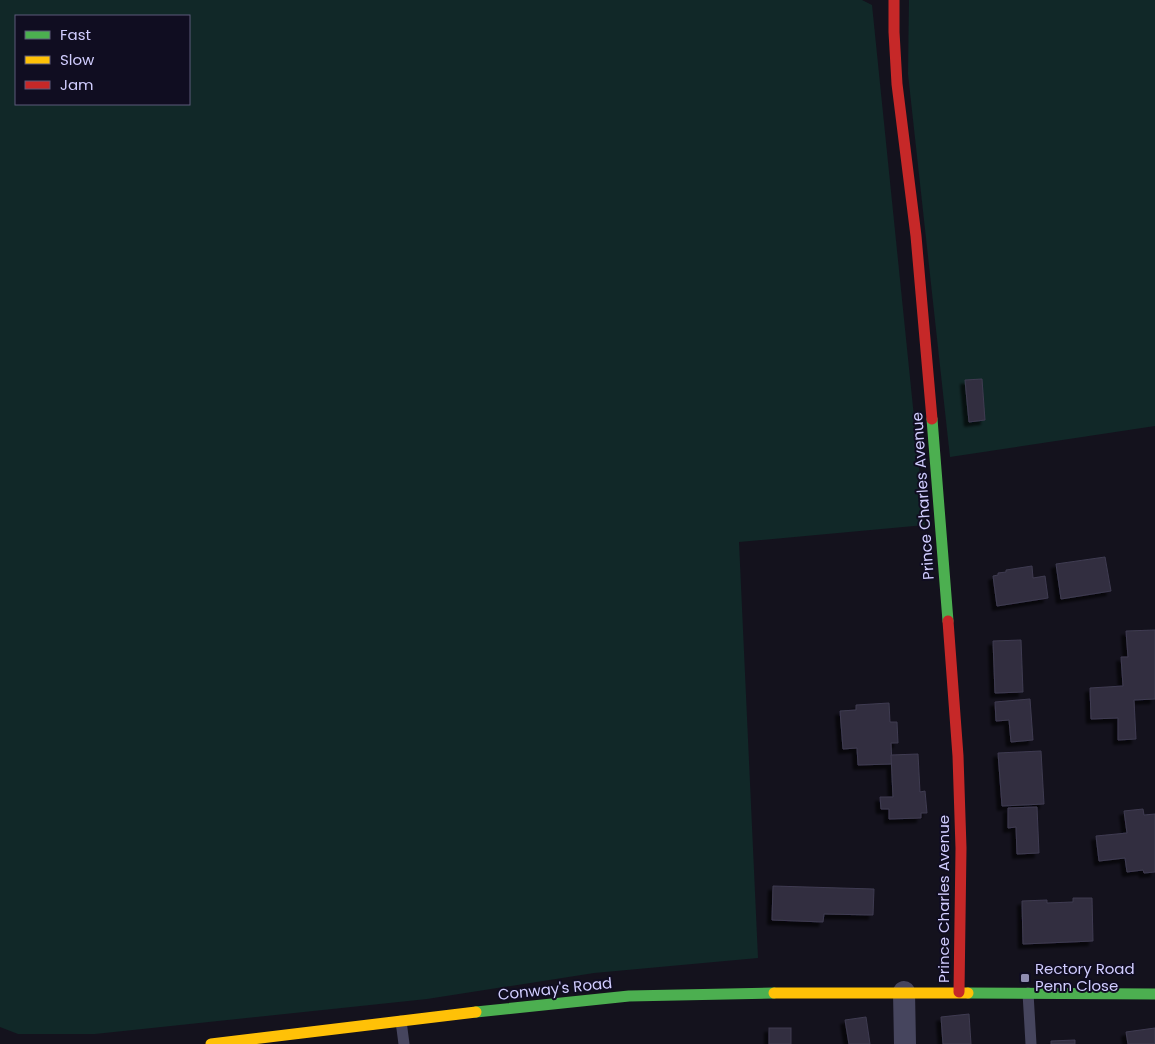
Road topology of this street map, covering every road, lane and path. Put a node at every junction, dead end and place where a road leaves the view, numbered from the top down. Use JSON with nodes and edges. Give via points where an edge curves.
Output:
{"nodes":[{"id":1,"x":894,"y":0,"type":"edge"},
{"id":2,"x":904,"y":992,"type":"junction"},
{"id":3,"x":959,"y":992,"type":"junction"},
{"id":4,"x":1028,"y":993,"type":"junction"},
{"id":5,"x":1155,"y":994,"type":"edge"},
{"id":6,"x":401,"y":1021,"type":"junction"},
{"id":7,"x":227,"y":1043,"type":"edge"},
{"id":8,"x":211,"y":1044,"type":"edge"},
{"id":9,"x":404,"y":1044,"type":"edge"},
{"id":10,"x":905,"y":1044,"type":"edge"},
{"id":11,"x":1032,"y":1044,"type":"edge"}],
"edges":[{"from":1,"to":3,"type":"street","name":"Prince Charles Avenue","via":[[897,84],[916,236],[958,756]]},
{"from":2,"to":3,"type":"street","name":"Conway's Road"},
{"from":2,"to":6,"type":"street","name":"Conway's Road","via":[[629,996]]},
{"from":2,"to":10,"type":"street"},
{"from":3,"to":4,"type":"street","name":"Conway's Road"},
{"from":4,"to":5,"type":"street","name":"Conway's Road"},
{"from":4,"to":11,"type":"lane"},
{"from":6,"to":7,"type":"street","name":"Conway's Road"},
{"from":6,"to":9,"type":"lane"},
{"from":7,"to":8,"type":"street","name":"Conway's Road"}]}
